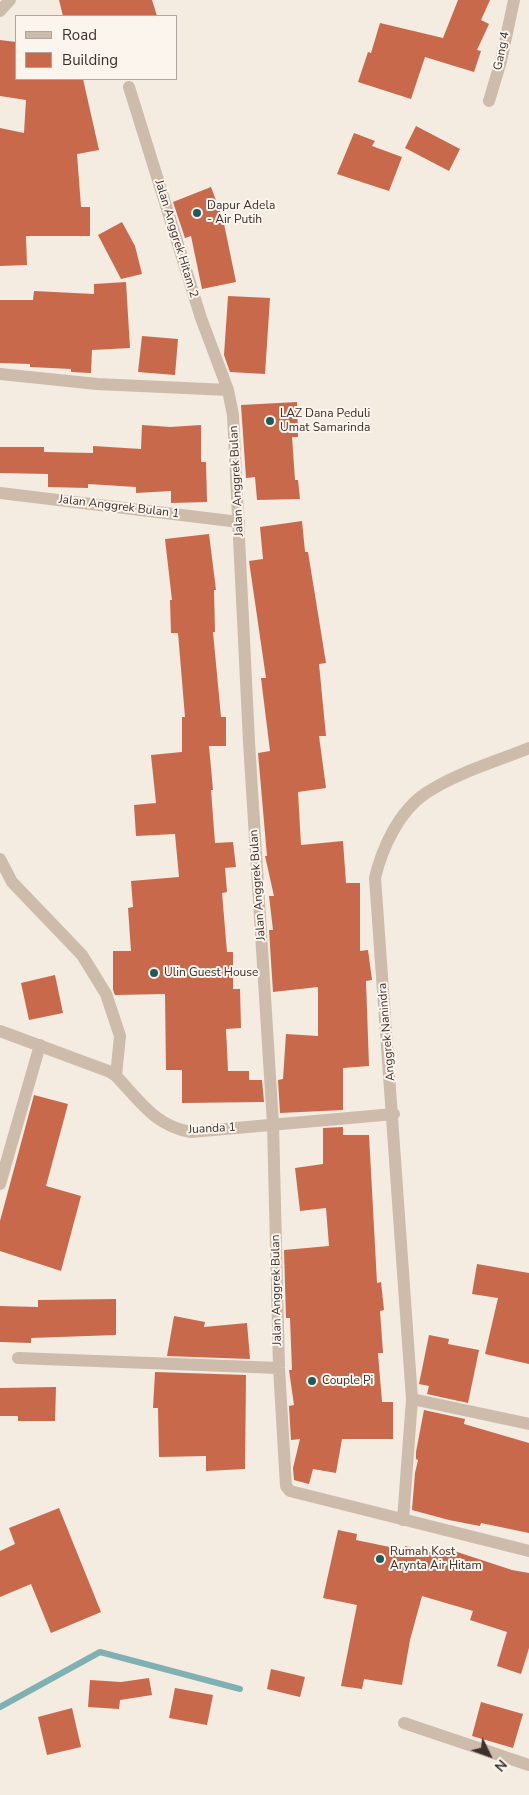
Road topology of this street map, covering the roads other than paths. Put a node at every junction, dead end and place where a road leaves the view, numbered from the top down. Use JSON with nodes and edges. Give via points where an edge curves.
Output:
{"nodes":[{"id":1,"x":10,"y":0,"type":"edge"},
{"id":2,"x":514,"y":0,"type":"edge"},
{"id":3,"x":0,"y":11,"type":"edge"},
{"id":4,"x":129,"y":87,"type":"dead end"},
{"id":5,"x":489,"y":101,"type":"dead end"},
{"id":6,"x":0,"y":374,"type":"edge"},
{"id":7,"x":228,"y":390,"type":"junction"},
{"id":8,"x":0,"y":493,"type":"edge"},
{"id":9,"x":239,"y":522,"type":"junction"},
{"id":10,"x":529,"y":748,"type":"edge"},
{"id":11,"x":0,"y":860,"type":"edge"},
{"id":12,"x":0,"y":1031,"type":"edge"},
{"id":13,"x":40,"y":1045,"type":"junction"},
{"id":14,"x":116,"y":1076,"type":"junction"},
{"id":15,"x":394,"y":1114,"type":"junction"},
{"id":16,"x":273,"y":1124,"type":"junction"},
{"id":17,"x":0,"y":1184,"type":"edge"},
{"id":18,"x":18,"y":1358,"type":"dead end"},
{"id":19,"x":279,"y":1368,"type":"junction"},
{"id":20,"x":412,"y":1399,"type":"junction"},
{"id":21,"x":529,"y":1424,"type":"edge"},
{"id":22,"x":403,"y":1520,"type":"junction"},
{"id":23,"x":529,"y":1551,"type":"edge"},
{"id":24,"x":404,"y":1723,"type":"dead end"},
{"id":25,"x":529,"y":1766,"type":"edge"}],
"edges":[{"from":1,"to":3,"type":"street"},
{"from":2,"to":5,"type":"street","name":"Gang 4","via":[[496,84]]},
{"from":4,"to":7,"type":"street","name":"Jalan Anggrek Hitam 2","via":[[201,318]]},
{"from":6,"to":7,"type":"street","via":[[98,384]]},
{"from":7,"to":9,"type":"street","name":"Jalan Anggrek Bulan","via":[[233,415]]},
{"from":8,"to":9,"type":"street","name":"Jalan Anggrek Bulan 1"},
{"from":9,"to":16,"type":"street","name":"Jalan Anggrek Bulan"},
{"from":10,"to":15,"type":"street","name":"Anggrek Nanindra","via":[[426,793],[394,830],[381,858],[374,889]]},
{"from":11,"to":14,"type":"street","via":[[12,882],[82,954],[106,994],[120,1036]]},
{"from":12,"to":13,"type":"street","name":"Juanda 1"},
{"from":13,"to":14,"type":"street","name":"Juanda 1","via":[[96,1065]]},
{"from":13,"to":17,"type":"street"},
{"from":14,"to":16,"type":"street","name":"Juanda 1","via":[[161,1123],[170,1128],[191,1132]]},
{"from":15,"to":16,"type":"street","name":"Juanda 1"},
{"from":15,"to":20,"type":"street","name":"Anggrek Nanindra"},
{"from":16,"to":19,"type":"street","name":"Jalan Anggrek Bulan"},
{"from":18,"to":19,"type":"street"},
{"from":19,"to":22,"type":"street","name":"Jalan Anggrek Bulan","via":[[286,1488],[290,1492]]},
{"from":20,"to":21,"type":"street"},
{"from":20,"to":22,"type":"street","name":"Anggrek Nanindra"},
{"from":22,"to":23,"type":"street"},
{"from":24,"to":25,"type":"street"}]}
